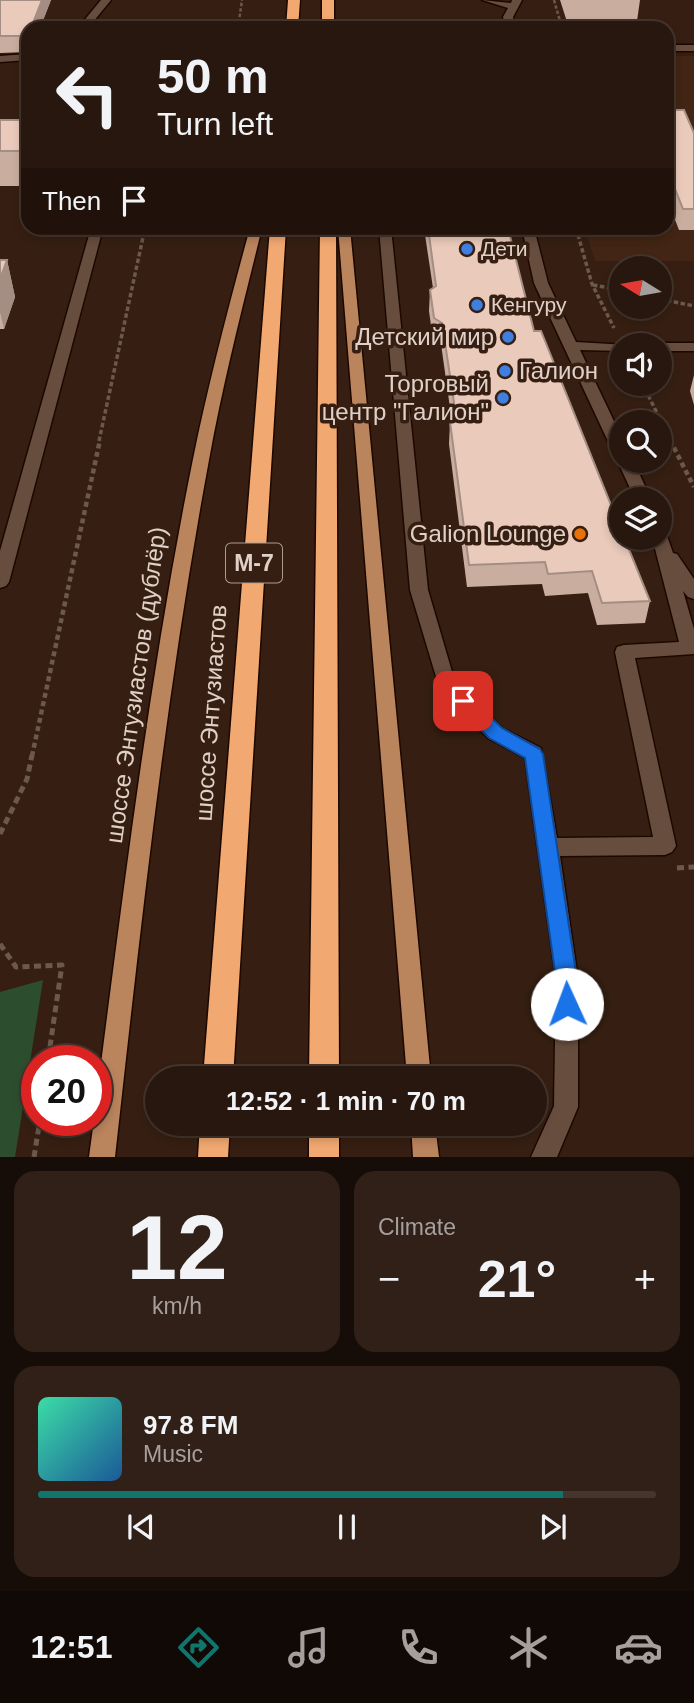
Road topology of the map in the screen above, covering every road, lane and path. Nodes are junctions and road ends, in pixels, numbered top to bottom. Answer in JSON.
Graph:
{"nodes":[{"id":1,"x":106,"y":0,"type":"edge"},
{"id":2,"x":242,"y":0,"type":"edge"},
{"id":3,"x":294,"y":0,"type":"edge"},
{"id":4,"x":328,"y":0,"type":"edge"},
{"id":5,"x":487,"y":0,"type":"edge"},
{"id":6,"x":554,"y":0,"type":"edge"},
{"id":7,"x":514,"y":3,"type":"edge"},
{"id":8,"x":89,"y":21,"type":"edge"},
{"id":9,"x":239,"y":21,"type":"edge"},
{"id":10,"x":292,"y":21,"type":"edge"},
{"id":11,"x":330,"y":21,"type":"edge"},
{"id":12,"x":509,"y":21,"type":"edge"},
{"id":13,"x":560,"y":21,"type":"edge"},
{"id":14,"x":674,"y":48,"type":"edge"},
{"id":15,"x":694,"y":48,"type":"edge"},
{"id":16,"x":21,"y":58,"type":"edge"},
{"id":17,"x":0,"y":59,"type":"edge"},
{"id":18,"x":95,"y":235,"type":"edge"},
{"id":19,"x":144,"y":235,"type":"edge"},
{"id":20,"x":254,"y":235,"type":"edge"},
{"id":21,"x":278,"y":235,"type":"edge"},
{"id":22,"x":328,"y":235,"type":"edge"},
{"id":23,"x":345,"y":235,"type":"edge"},
{"id":24,"x":386,"y":235,"type":"edge"},
{"id":25,"x":530,"y":235,"type":"edge"},
{"id":26,"x":578,"y":235,"type":"edge"},
{"id":27,"x":592,"y":284,"type":"junction"},
{"id":28,"x":609,"y":288,"type":"edge"},
{"id":29,"x":672,"y":301,"type":"edge"},
{"id":30,"x":694,"y":306,"type":"edge"},
{"id":31,"x":616,"y":333,"type":"edge"},
{"id":32,"x":609,"y":341,"type":"edge"},
{"id":33,"x":571,"y":346,"type":"junction"},
{"id":34,"x":672,"y":347,"type":"edge"},
{"id":35,"x":694,"y":347,"type":"edge"},
{"id":36,"x":648,"y":396,"type":"edge"},
{"id":37,"x":609,"y":427,"type":"edge"},
{"id":38,"x":694,"y":487,"type":"edge"},
{"id":39,"x":664,"y":550,"type":"edge"},
{"id":40,"x":667,"y":550,"type":"edge"},
{"id":41,"x":0,"y":582,"type":"edge"},
{"id":42,"x":694,"y":593,"type":"edge"},
{"id":43,"x":0,"y":834,"type":"edge"},
{"id":44,"x":547,"y":848,"type":"junction"},
{"id":45,"x":0,"y":944,"type":"edge"},
{"id":46,"x":50,"y":1045,"type":"edge"},
{"id":47,"x":219,"y":1066,"type":"edge"},
{"id":48,"x":324,"y":1066,"type":"edge"},
{"id":49,"x":418,"y":1066,"type":"edge"},
{"id":50,"x":37,"y":1136,"type":"edge"},
{"id":51,"x":214,"y":1136,"type":"edge"},
{"id":52,"x":324,"y":1136,"type":"edge"},
{"id":53,"x":424,"y":1136,"type":"edge"},
{"id":54,"x":34,"y":1157,"type":"edge"},
{"id":55,"x":102,"y":1157,"type":"edge"},
{"id":56,"x":213,"y":1157,"type":"edge"},
{"id":57,"x":324,"y":1157,"type":"edge"},
{"id":58,"x":426,"y":1157,"type":"edge"},
{"id":59,"x":544,"y":1157,"type":"edge"}],
"edges":[{"from":1,"to":8,"type":"street"},
{"from":2,"to":9,"type":"path"},
{"from":3,"to":10,"type":"highway"},
{"from":4,"to":11,"type":"highway"},
{"from":5,"to":7,"type":"street"},
{"from":6,"to":13,"type":"path"},
{"from":7,"to":12,"type":"street"},
{"from":14,"to":15,"type":"street"},
{"from":16,"to":17,"type":"street"},
{"from":18,"to":41,"type":"street"},
{"from":19,"to":43,"type":"path"},
{"from":20,"to":55,"type":"main road","name":"шоссе Энтузиастов (дублёр)"},
{"from":21,"to":47,"type":"highway","name":"шоссе Энтузиастов","number":"М-7"},
{"from":22,"to":48,"type":"highway"},
{"from":23,"to":49,"type":"main road"},
{"from":24,"to":44,"type":"street"},
{"from":25,"to":33,"type":"street"},
{"from":26,"to":27,"type":"path"},
{"from":27,"to":28,"type":"path"},
{"from":27,"to":31,"type":"path"},
{"from":29,"to":30,"type":"path"},
{"from":32,"to":33,"type":"street"},
{"from":33,"to":37,"type":"street"},
{"from":34,"to":35,"type":"street"},
{"from":36,"to":38,"type":"path"},
{"from":39,"to":44,"type":"street"},
{"from":40,"to":42,"type":"street"},
{"from":44,"to":59,"type":"street"},
{"from":45,"to":46,"type":"path"},
{"from":50,"to":54,"type":"path"},
{"from":51,"to":56,"type":"highway"},
{"from":52,"to":57,"type":"highway"},
{"from":53,"to":58,"type":"main road"}]}
